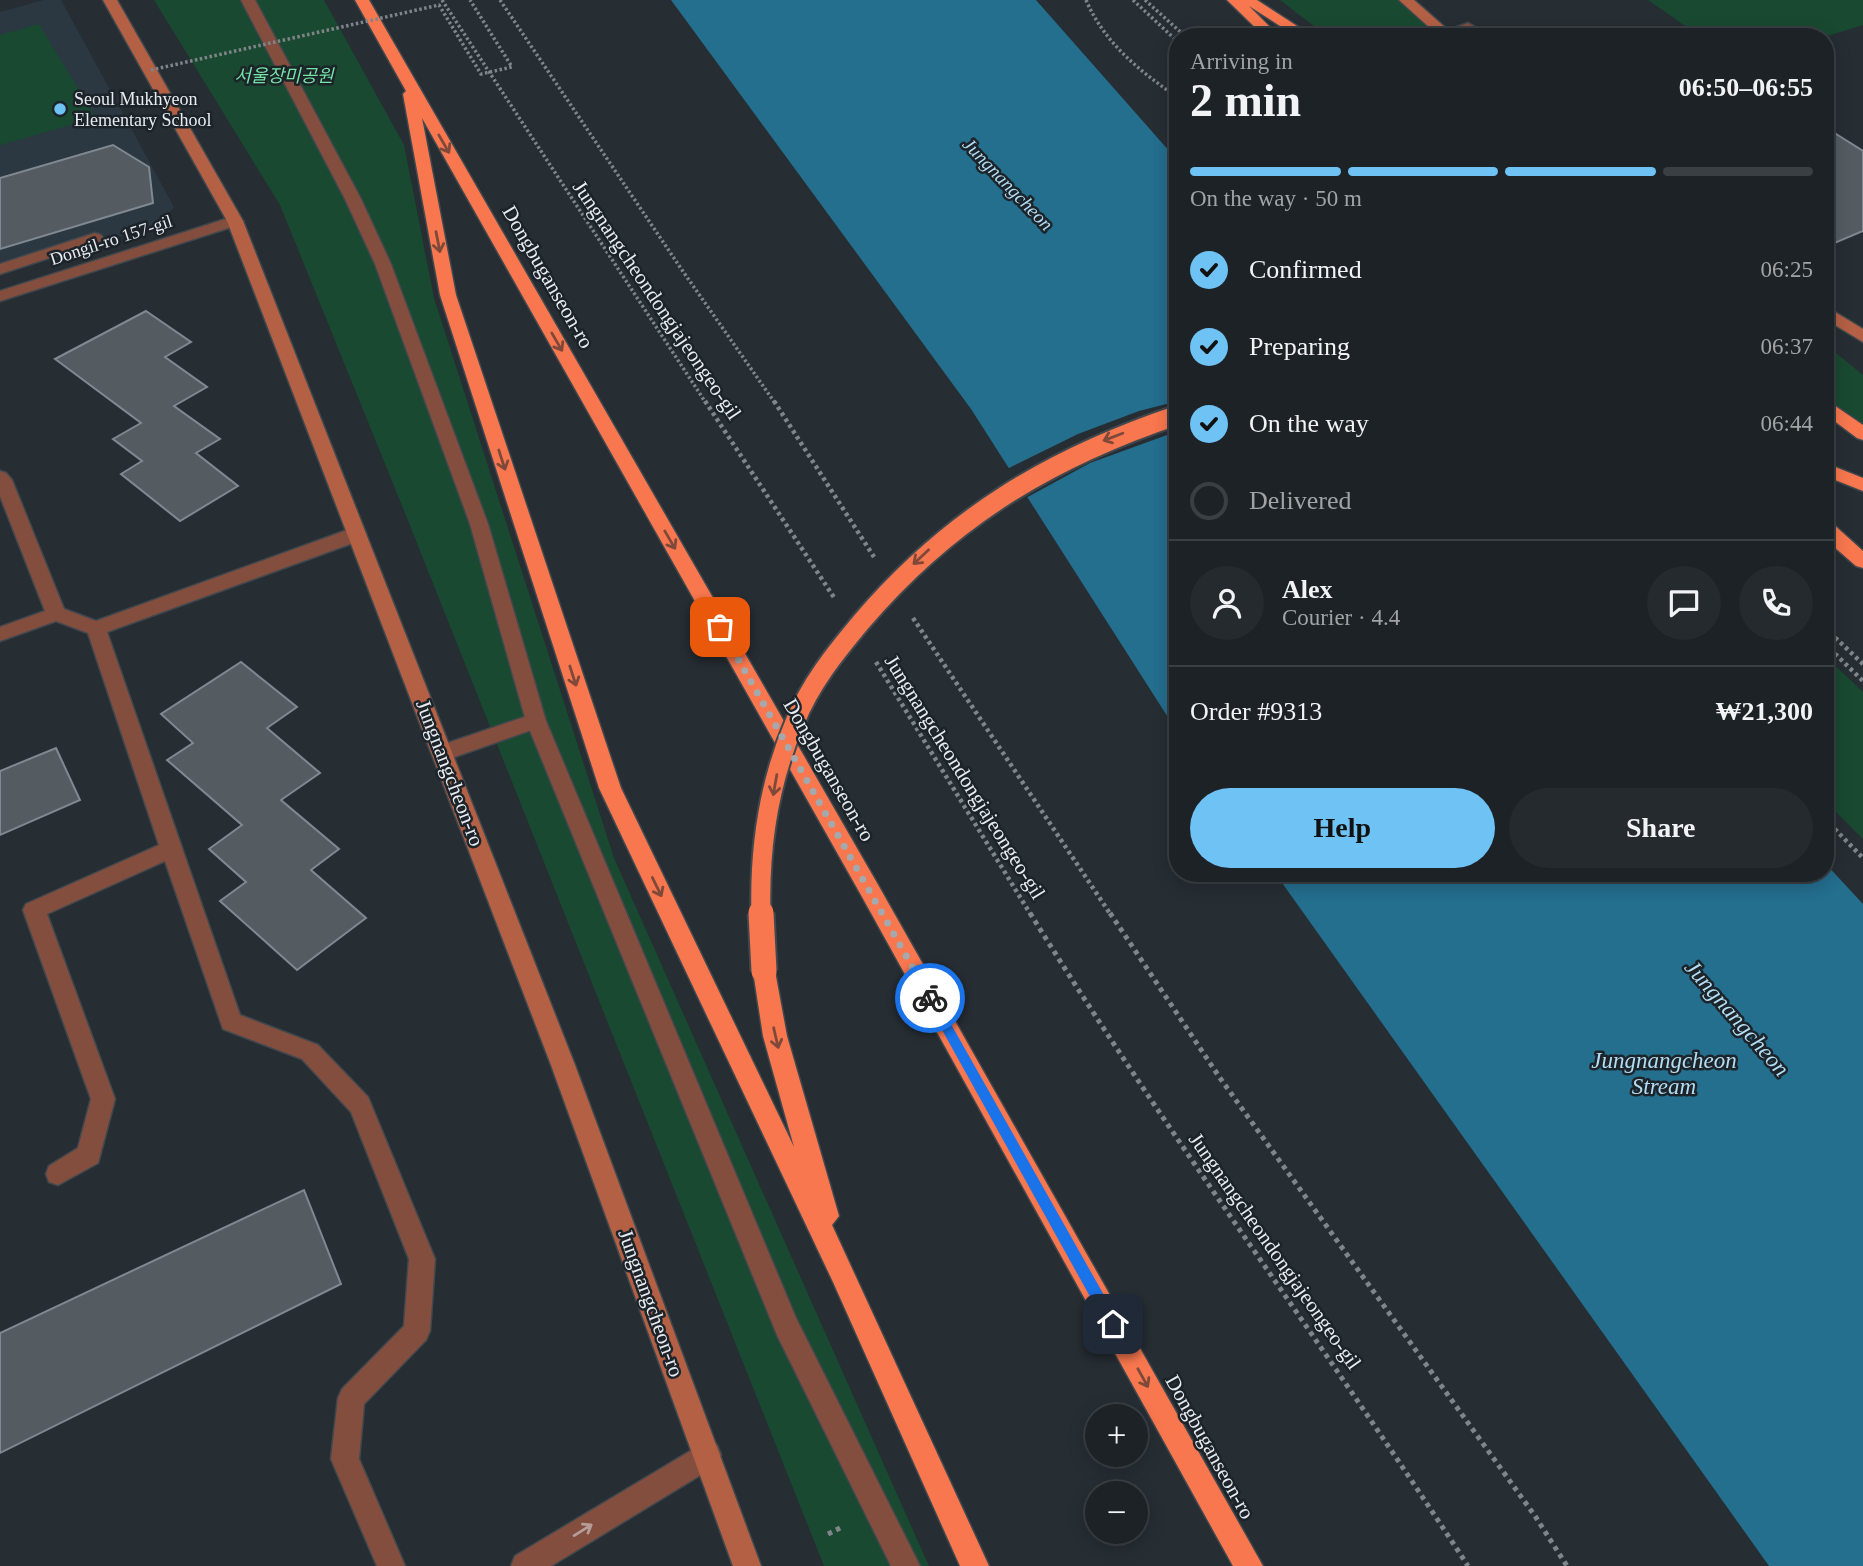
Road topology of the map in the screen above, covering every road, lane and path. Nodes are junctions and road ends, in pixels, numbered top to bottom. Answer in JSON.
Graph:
{"nodes":[{"id":1,"x":110,"y":0,"type":"edge"},
{"id":2,"x":248,"y":0,"type":"edge"},
{"id":3,"x":362,"y":0,"type":"edge"},
{"id":4,"x":442,"y":0,"type":"edge"},
{"id":5,"x":470,"y":0,"type":"edge"},
{"id":6,"x":500,"y":0,"type":"edge"},
{"id":7,"x":1086,"y":0,"type":"edge"},
{"id":8,"x":1133,"y":0,"type":"edge"},
{"id":9,"x":1145,"y":0,"type":"edge"},
{"id":10,"x":1234,"y":0,"type":"edge"},
{"id":11,"x":1248,"y":0,"type":"edge"},
{"id":12,"x":1406,"y":0,"type":"edge"},
{"id":13,"x":1176,"y":28,"type":"edge"},
{"id":14,"x":1264,"y":28,"type":"edge"},
{"id":15,"x":1293,"y":28,"type":"edge"},
{"id":16,"x":1439,"y":28,"type":"edge"},
{"id":17,"x":1169,"y":34,"type":"edge"},
{"id":18,"x":270,"y":43,"type":"junction"},
{"id":19,"x":152,"y":70,"type":"junction"},
{"id":20,"x":407,"y":78,"type":"junction"},
{"id":21,"x":1169,"y":91,"type":"edge"},
{"id":22,"x":234,"y":221,"type":"junction"},
{"id":23,"x":95,"y":239,"type":"dead end"},
{"id":24,"x":0,"y":269,"type":"edge"},
{"id":25,"x":0,"y":296,"type":"edge"},
{"id":26,"x":1834,"y":318,"type":"edge"},
{"id":27,"x":1863,"y":337,"type":"edge"},
{"id":28,"x":1834,"y":412,"type":"edge"},
{"id":29,"x":1169,"y":418,"type":"edge"},
{"id":30,"x":1863,"y":434,"type":"edge"},
{"id":31,"x":1834,"y":473,"type":"edge"},
{"id":32,"x":0,"y":477,"type":"edge"},
{"id":33,"x":1863,"y":485,"type":"edge"},
{"id":34,"x":357,"y":534,"type":"junction"},
{"id":35,"x":1834,"y":536,"type":"edge"},
{"id":36,"x":1863,"y":562,"type":"edge"},
{"id":37,"x":880,"y":565,"type":"dead end"},
{"id":38,"x":837,"y":603,"type":"dead end"},
{"id":39,"x":908,"y":611,"type":"dead end"},
{"id":40,"x":56,"y":614,"type":"junction"},
{"id":41,"x":96,"y":628,"type":"junction"},
{"id":42,"x":0,"y":634,"type":"edge"},
{"id":43,"x":1834,"y":637,"type":"edge"},
{"id":44,"x":1834,"y":653,"type":"edge"},
{"id":45,"x":873,"y":658,"type":"dead end"},
{"id":46,"x":1863,"y":664,"type":"edge"},
{"id":47,"x":1863,"y":681,"type":"edge"},
{"id":48,"x":536,"y":721,"type":"junction"},
{"id":49,"x":443,"y":753,"type":"junction"},
{"id":50,"x":1834,"y":828,"type":"edge"},
{"id":51,"x":171,"y":849,"type":"junction"},
{"id":52,"x":1863,"y":858,"type":"edge"},
{"id":53,"x":58,"y":1174,"type":"dead end"},
{"id":54,"x":842,"y":1273,"type":"junction"},
{"id":55,"x":707,"y":1455,"type":"junction"},
{"id":56,"x":391,"y":1566,"type":"edge"},
{"id":57,"x":525,"y":1566,"type":"edge"},
{"id":58,"x":747,"y":1566,"type":"edge"},
{"id":59,"x":906,"y":1566,"type":"edge"},
{"id":60,"x":975,"y":1566,"type":"edge"},
{"id":61,"x":1249,"y":1566,"type":"edge"},
{"id":62,"x":1468,"y":1566,"type":"edge"},
{"id":63,"x":1567,"y":1566,"type":"edge"}],
"edges":[{"from":1,"to":19,"type":"main road","name":"Jungnangcheon-ro"},
{"from":2,"to":18,"type":"street"},
{"from":3,"to":20,"type":"highway","name":"Dongbuganseon-ro"},
{"from":4,"to":38,"type":"path","name":"Jungnangcheondongjajeongeo-gil"},
{"from":5,"to":18,"type":"path","bridge":true},
{"from":6,"to":37,"type":"path"},
{"from":7,"to":21,"type":"path"},
{"from":8,"to":17,"type":"path"},
{"from":9,"to":13,"type":"path"},
{"from":10,"to":14,"type":"highway"},
{"from":11,"to":15,"type":"highway"},
{"from":12,"to":16,"type":"main road"},
{"from":18,"to":19,"type":"path","bridge":true},
{"from":18,"to":48,"type":"street"},
{"from":19,"to":22,"type":"main road","name":"Jungnangcheon-ro"},
{"from":20,"to":54,"type":"highway","one_way":true},
{"from":20,"to":61,"type":"highway","name":"Dongbuganseon-ro","one_way":true},
{"from":22,"to":25,"type":"street","name":"Dongil-ro 157-gil"},
{"from":22,"to":34,"type":"main road","name":"Jungnangcheon-ro"},
{"from":23,"to":24,"type":"street"},
{"from":26,"to":27,"type":"main road"},
{"from":28,"to":30,"type":"highway"},
{"from":29,"to":54,"type":"highway","one_way":true,"bridge":true},
{"from":31,"to":33,"type":"highway"},
{"from":32,"to":40,"type":"street"},
{"from":34,"to":41,"type":"street"},
{"from":34,"to":49,"type":"main road","name":"Jungnangcheon-ro"},
{"from":35,"to":36,"type":"highway"},
{"from":39,"to":63,"type":"path"},
{"from":40,"to":41,"type":"street"},
{"from":40,"to":42,"type":"street"},
{"from":41,"to":51,"type":"street"},
{"from":43,"to":46,"type":"path"},
{"from":44,"to":47,"type":"path"},
{"from":45,"to":62,"type":"path","name":"Jungnangcheondongjajeongeo-gil"},
{"from":48,"to":49,"type":"street"},
{"from":48,"to":59,"type":"street"},
{"from":49,"to":55,"type":"main road","name":"Jungnangcheon-ro"},
{"from":50,"to":52,"type":"path"},
{"from":51,"to":53,"type":"street"},
{"from":51,"to":56,"type":"street"},
{"from":54,"to":60,"type":"highway"},
{"from":57,"to":55,"type":"street","one_way":true},
{"from":55,"to":58,"type":"main road","name":"Jungnangcheon-ro"}]}
